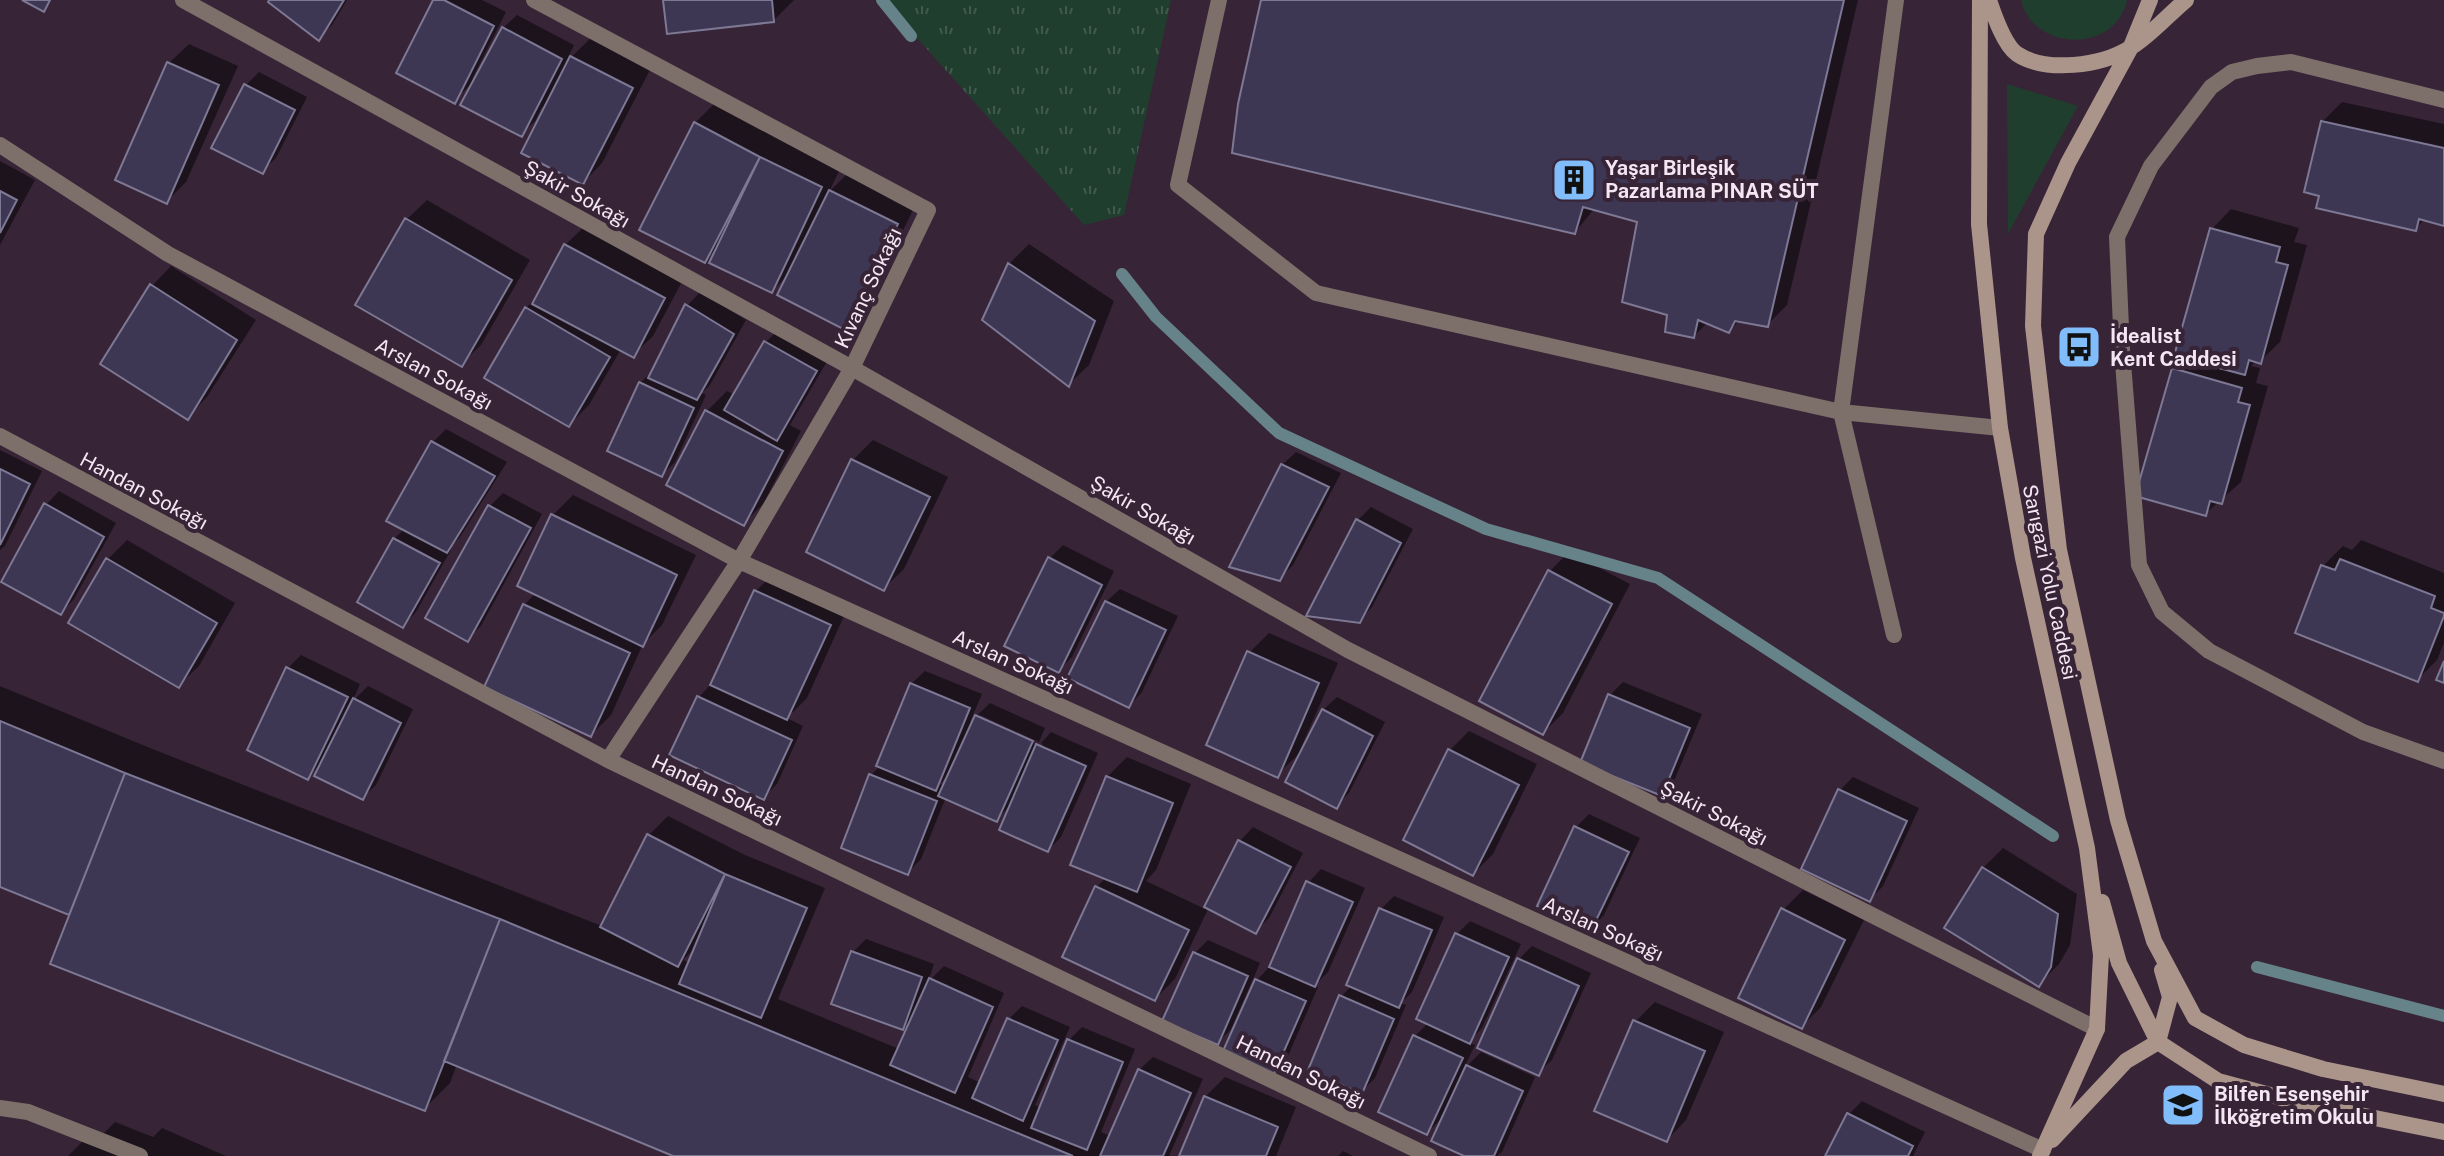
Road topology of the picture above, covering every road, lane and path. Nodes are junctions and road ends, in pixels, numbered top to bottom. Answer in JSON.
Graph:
{"nodes":[{"id":1,"x":183,"y":0,"type":"edge"},
{"id":2,"x":534,"y":0,"type":"edge"},
{"id":3,"x":1219,"y":0,"type":"edge"},
{"id":4,"x":1896,"y":0,"type":"edge"},
{"id":5,"x":1980,"y":0,"type":"edge"},
{"id":6,"x":1989,"y":0,"type":"edge"},
{"id":7,"x":2150,"y":0,"type":"edge"},
{"id":8,"x":2186,"y":0,"type":"edge"},
{"id":9,"x":2130,"y":49,"type":"junction"},
{"id":10,"x":2444,"y":100,"type":"edge"},
{"id":11,"x":0,"y":145,"type":"edge"},
{"id":12,"x":852,"y":368,"type":"junction"},
{"id":13,"x":1841,"y":412,"type":"junction"},
{"id":14,"x":2000,"y":428,"type":"junction"},
{"id":15,"x":0,"y":436,"type":"edge"},
{"id":16,"x":739,"y":561,"type":"junction"},
{"id":17,"x":1894,"y":635,"type":"dead end"},
{"id":18,"x":608,"y":760,"type":"junction"},
{"id":19,"x":2444,"y":761,"type":"edge"},
{"id":20,"x":2087,"y":848,"type":"junction"},
{"id":21,"x":2154,"y":941,"type":"junction"},
{"id":22,"x":2097,"y":1029,"type":"junction"},
{"id":23,"x":2158,"y":1042,"type":"junction"},
{"id":24,"x":2444,"y":1094,"type":"edge"},
{"id":25,"x":0,"y":1108,"type":"edge"},
{"id":26,"x":2444,"y":1132,"type":"edge"},
{"id":27,"x":2042,"y":1153,"type":"edge"},
{"id":28,"x":140,"y":1156,"type":"edge"},
{"id":29,"x":1429,"y":1156,"type":"edge"}],
"edges":[{"from":1,"to":12,"type":"street","name":"Şakir Sokağı"},
{"from":2,"to":12,"type":"street","name":"Kıvanç Sokağı"},
{"from":3,"to":13,"type":"street"},
{"from":4,"to":13,"type":"street"},
{"from":5,"to":14,"type":"street","name":"Sarıgazi Yolu Caddesi"},
{"from":6,"to":9,"type":"street"},
{"from":7,"to":9,"type":"street"},
{"from":8,"to":9,"type":"street"},
{"from":9,"to":21,"type":"street"},
{"from":10,"to":19,"type":"street"},
{"from":11,"to":16,"type":"street","name":"Arslan Sokağı"},
{"from":12,"to":16,"type":"street","name":"Kıvanç Sokağı"},
{"from":12,"to":22,"type":"street","name":"Şakir Sokağı"},
{"from":13,"to":14,"type":"street"},
{"from":13,"to":17,"type":"street"},
{"from":14,"to":20,"type":"street","name":"Sarıgazi Yolu Caddesi"},
{"from":15,"to":18,"type":"street","name":"Handan Sokağı"},
{"from":16,"to":18,"type":"street","name":"Kıvanç Sokağı"},
{"from":16,"to":27,"type":"street","name":"Arslan Sokağı"},
{"from":18,"to":29,"type":"street","name":"Handan Sokağı"},
{"from":20,"to":22,"type":"street","name":"Sarıgazi Yolu Caddesi"},
{"from":20,"to":23,"type":"street"},
{"from":21,"to":23,"type":"street"},
{"from":21,"to":24,"type":"street"},
{"from":22,"to":27,"type":"street","name":"Sarıgazi Yolu Caddesi"},
{"from":23,"to":26,"type":"street"},
{"from":23,"to":27,"type":"street"},
{"from":25,"to":28,"type":"street"}]}
